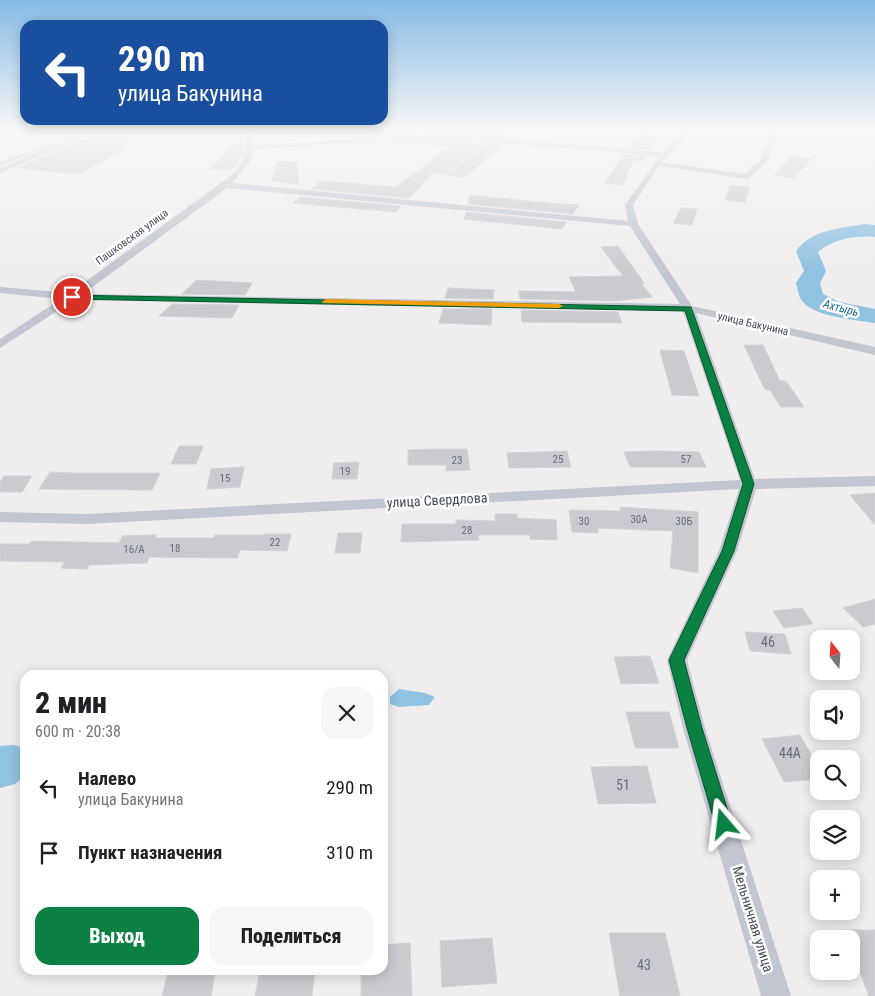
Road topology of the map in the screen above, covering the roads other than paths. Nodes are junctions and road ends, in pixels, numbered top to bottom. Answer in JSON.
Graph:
{"nodes":[{"id":1,"x":233,"y":177,"type":"edge"},
{"id":2,"x":648,"y":177,"type":"edge"},
{"id":3,"x":225,"y":185,"type":"junction"},
{"id":4,"x":633,"y":224,"type":"junction"},
{"id":5,"x":0,"y":290,"type":"edge"},
{"id":6,"x":72,"y":297,"type":"junction"},
{"id":7,"x":688,"y":308,"type":"junction"},
{"id":8,"x":0,"y":344,"type":"edge"},
{"id":9,"x":875,"y":351,"type":"edge"},
{"id":10,"x":875,"y":481,"type":"edge"},
{"id":11,"x":749,"y":484,"type":"junction"},
{"id":12,"x":0,"y":517,"type":"edge"},
{"id":13,"x":776,"y":996,"type":"edge"}],
"edges":[{"from":1,"to":3,"type":"street","name":"Пашковская улица"},
{"from":2,"to":4,"type":"street"},
{"from":3,"to":4,"type":"street"},
{"from":3,"to":6,"type":"street","name":"Пашковская улица"},
{"from":4,"to":7,"type":"street"},
{"from":5,"to":6,"type":"street","name":"улица Бакунина"},
{"from":6,"to":7,"type":"street","name":"улица Бакунина"},
{"from":6,"to":8,"type":"street","name":"Пашковская улица"},
{"from":7,"to":9,"type":"street","name":"улица Бакунина"},
{"from":7,"to":11,"type":"street"},
{"from":10,"to":11,"type":"street","name":"улица Свердлова"},
{"from":11,"to":12,"type":"street","name":"улица Свердлова"},
{"from":11,"to":13,"type":"street","name":"Мельничная улица"}]}
